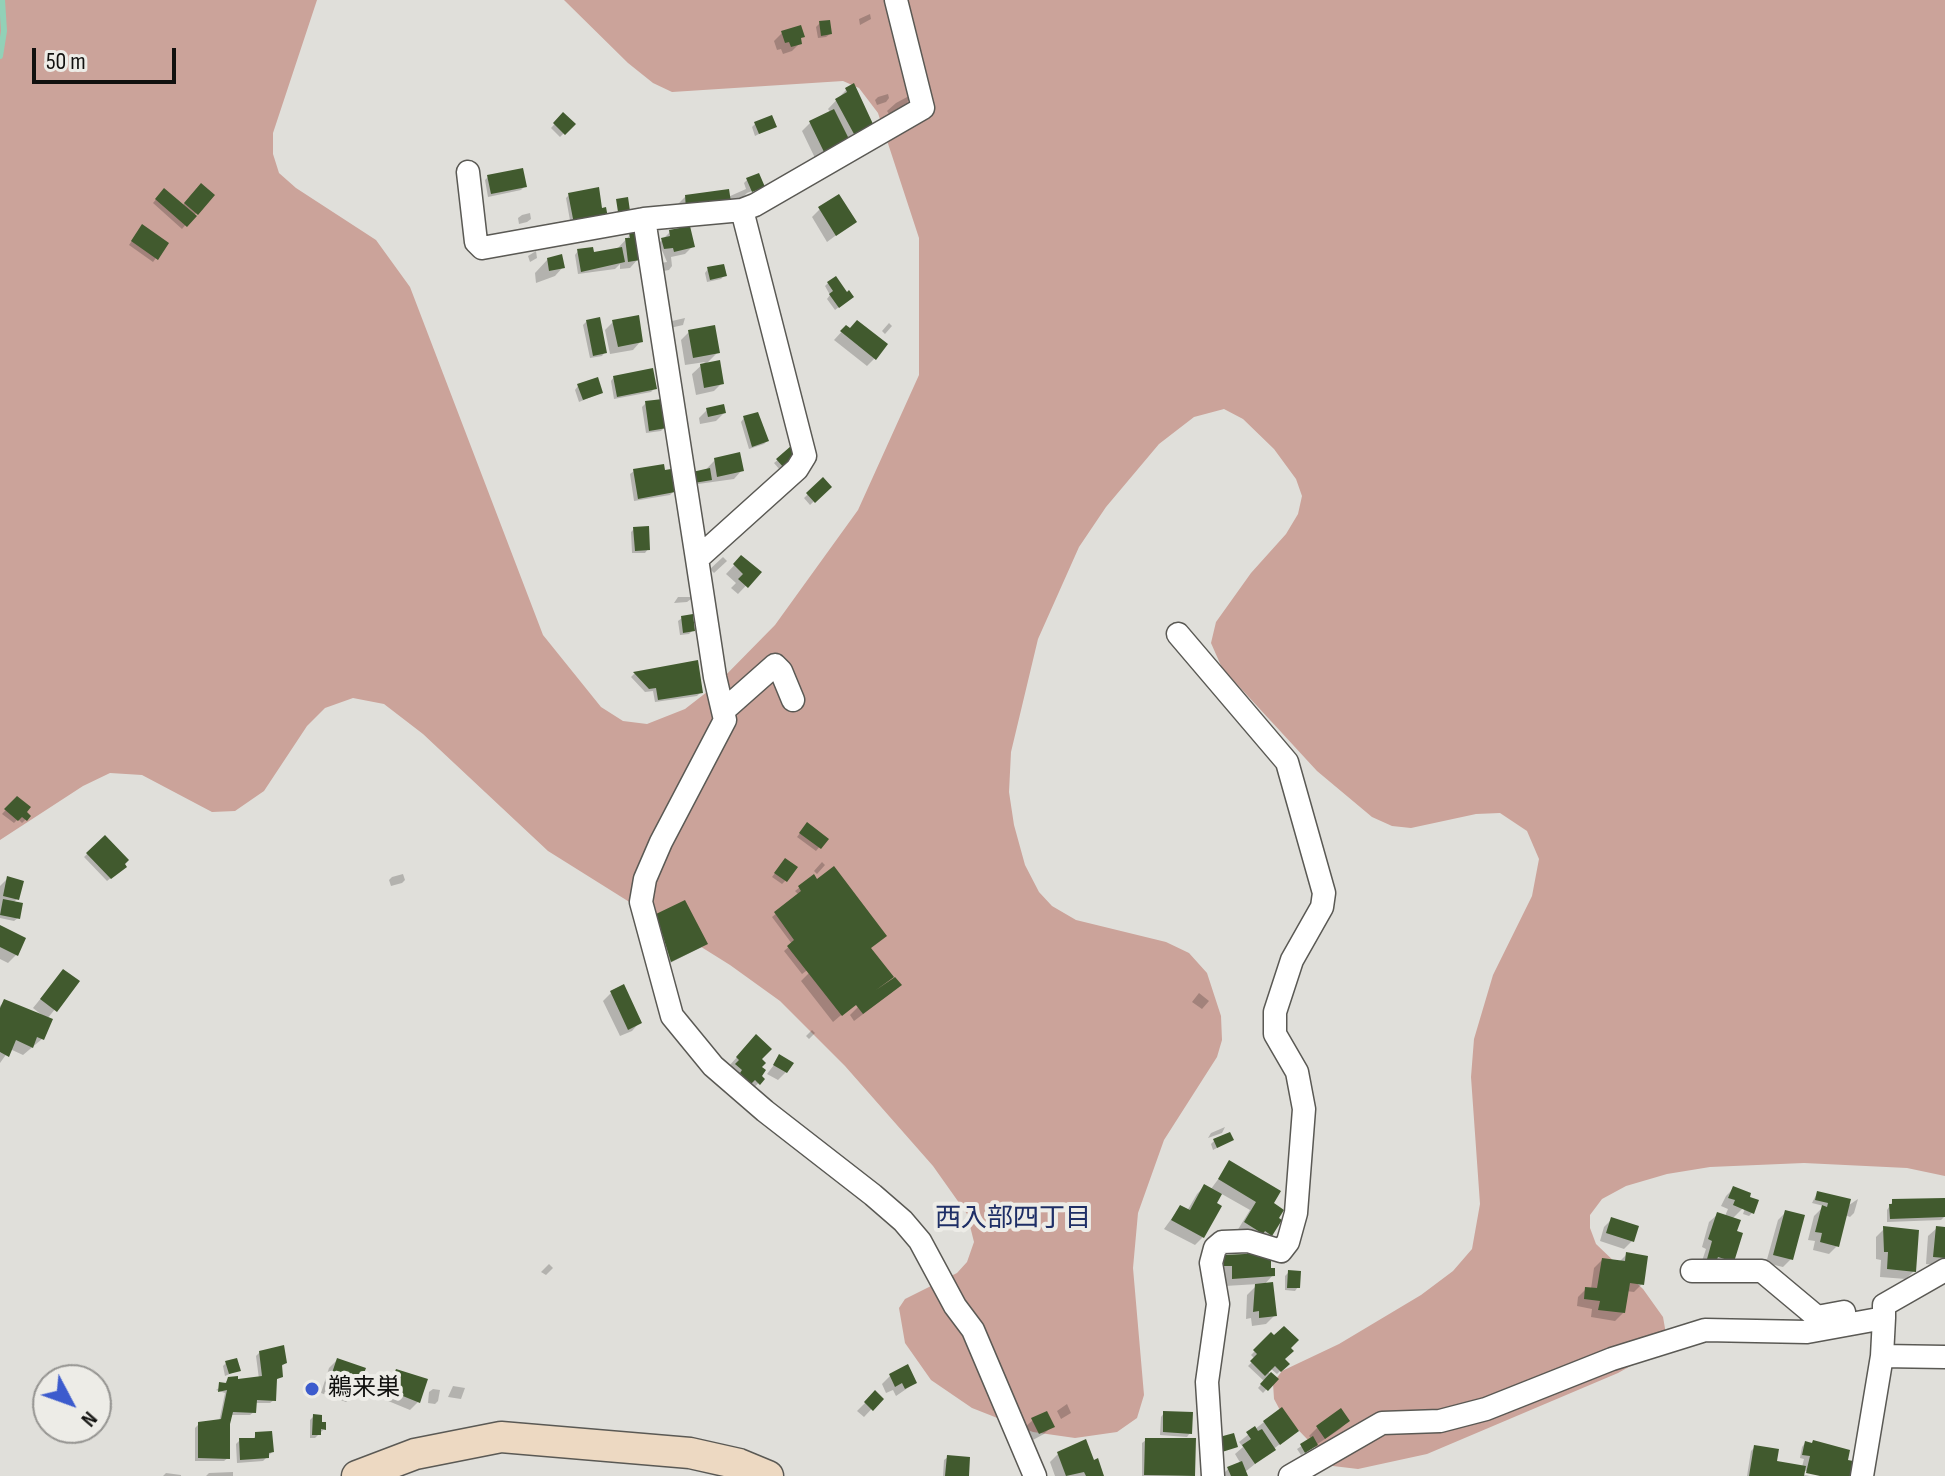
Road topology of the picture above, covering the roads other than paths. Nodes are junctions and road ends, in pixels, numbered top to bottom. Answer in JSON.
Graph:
{"nodes":[{"id":1,"x":896,"y":0,"type":"edge"},
{"id":2,"x":468,"y":172,"type":"dead end"},
{"id":3,"x":742,"y":210,"type":"junction"},
{"id":4,"x":644,"y":219,"type":"junction"},
{"id":5,"x":697,"y":559,"type":"junction"},
{"id":6,"x":1178,"y":634,"type":"dead end"},
{"id":7,"x":793,"y":700,"type":"dead end"},
{"id":8,"x":723,"y":711,"type":"junction"},
{"id":9,"x":1945,"y":1270,"type":"edge"},
{"id":10,"x":1692,"y":1271,"type":"dead end"},
{"id":11,"x":1884,"y":1312,"type":"junction"},
{"id":12,"x":1882,"y":1356,"type":"junction"},
{"id":13,"x":1945,"y":1357,"type":"edge"},
{"id":14,"x":357,"y":1476,"type":"edge"},
{"id":15,"x":768,"y":1476,"type":"edge"},
{"id":16,"x":1035,"y":1476,"type":"edge"},
{"id":17,"x":1213,"y":1476,"type":"edge"},
{"id":18,"x":1290,"y":1476,"type":"edge"},
{"id":19,"x":1862,"y":1476,"type":"edge"}],
"edges":[{"from":1,"to":3,"type":"street"},
{"from":2,"to":4,"type":"street"},
{"from":3,"to":4,"type":"street"},
{"from":3,"to":5,"type":"street"},
{"from":4,"to":5,"type":"street"},
{"from":5,"to":8,"type":"street"},
{"from":6,"to":17,"type":"street"},
{"from":7,"to":8,"type":"street"},
{"from":8,"to":16,"type":"street"},
{"from":9,"to":11,"type":"street"},
{"from":10,"to":11,"type":"street"},
{"from":11,"to":12,"type":"street"},
{"from":11,"to":18,"type":"street"},
{"from":12,"to":13,"type":"street"},
{"from":12,"to":19,"type":"street"},
{"from":14,"to":15,"type":"main road"}]}
